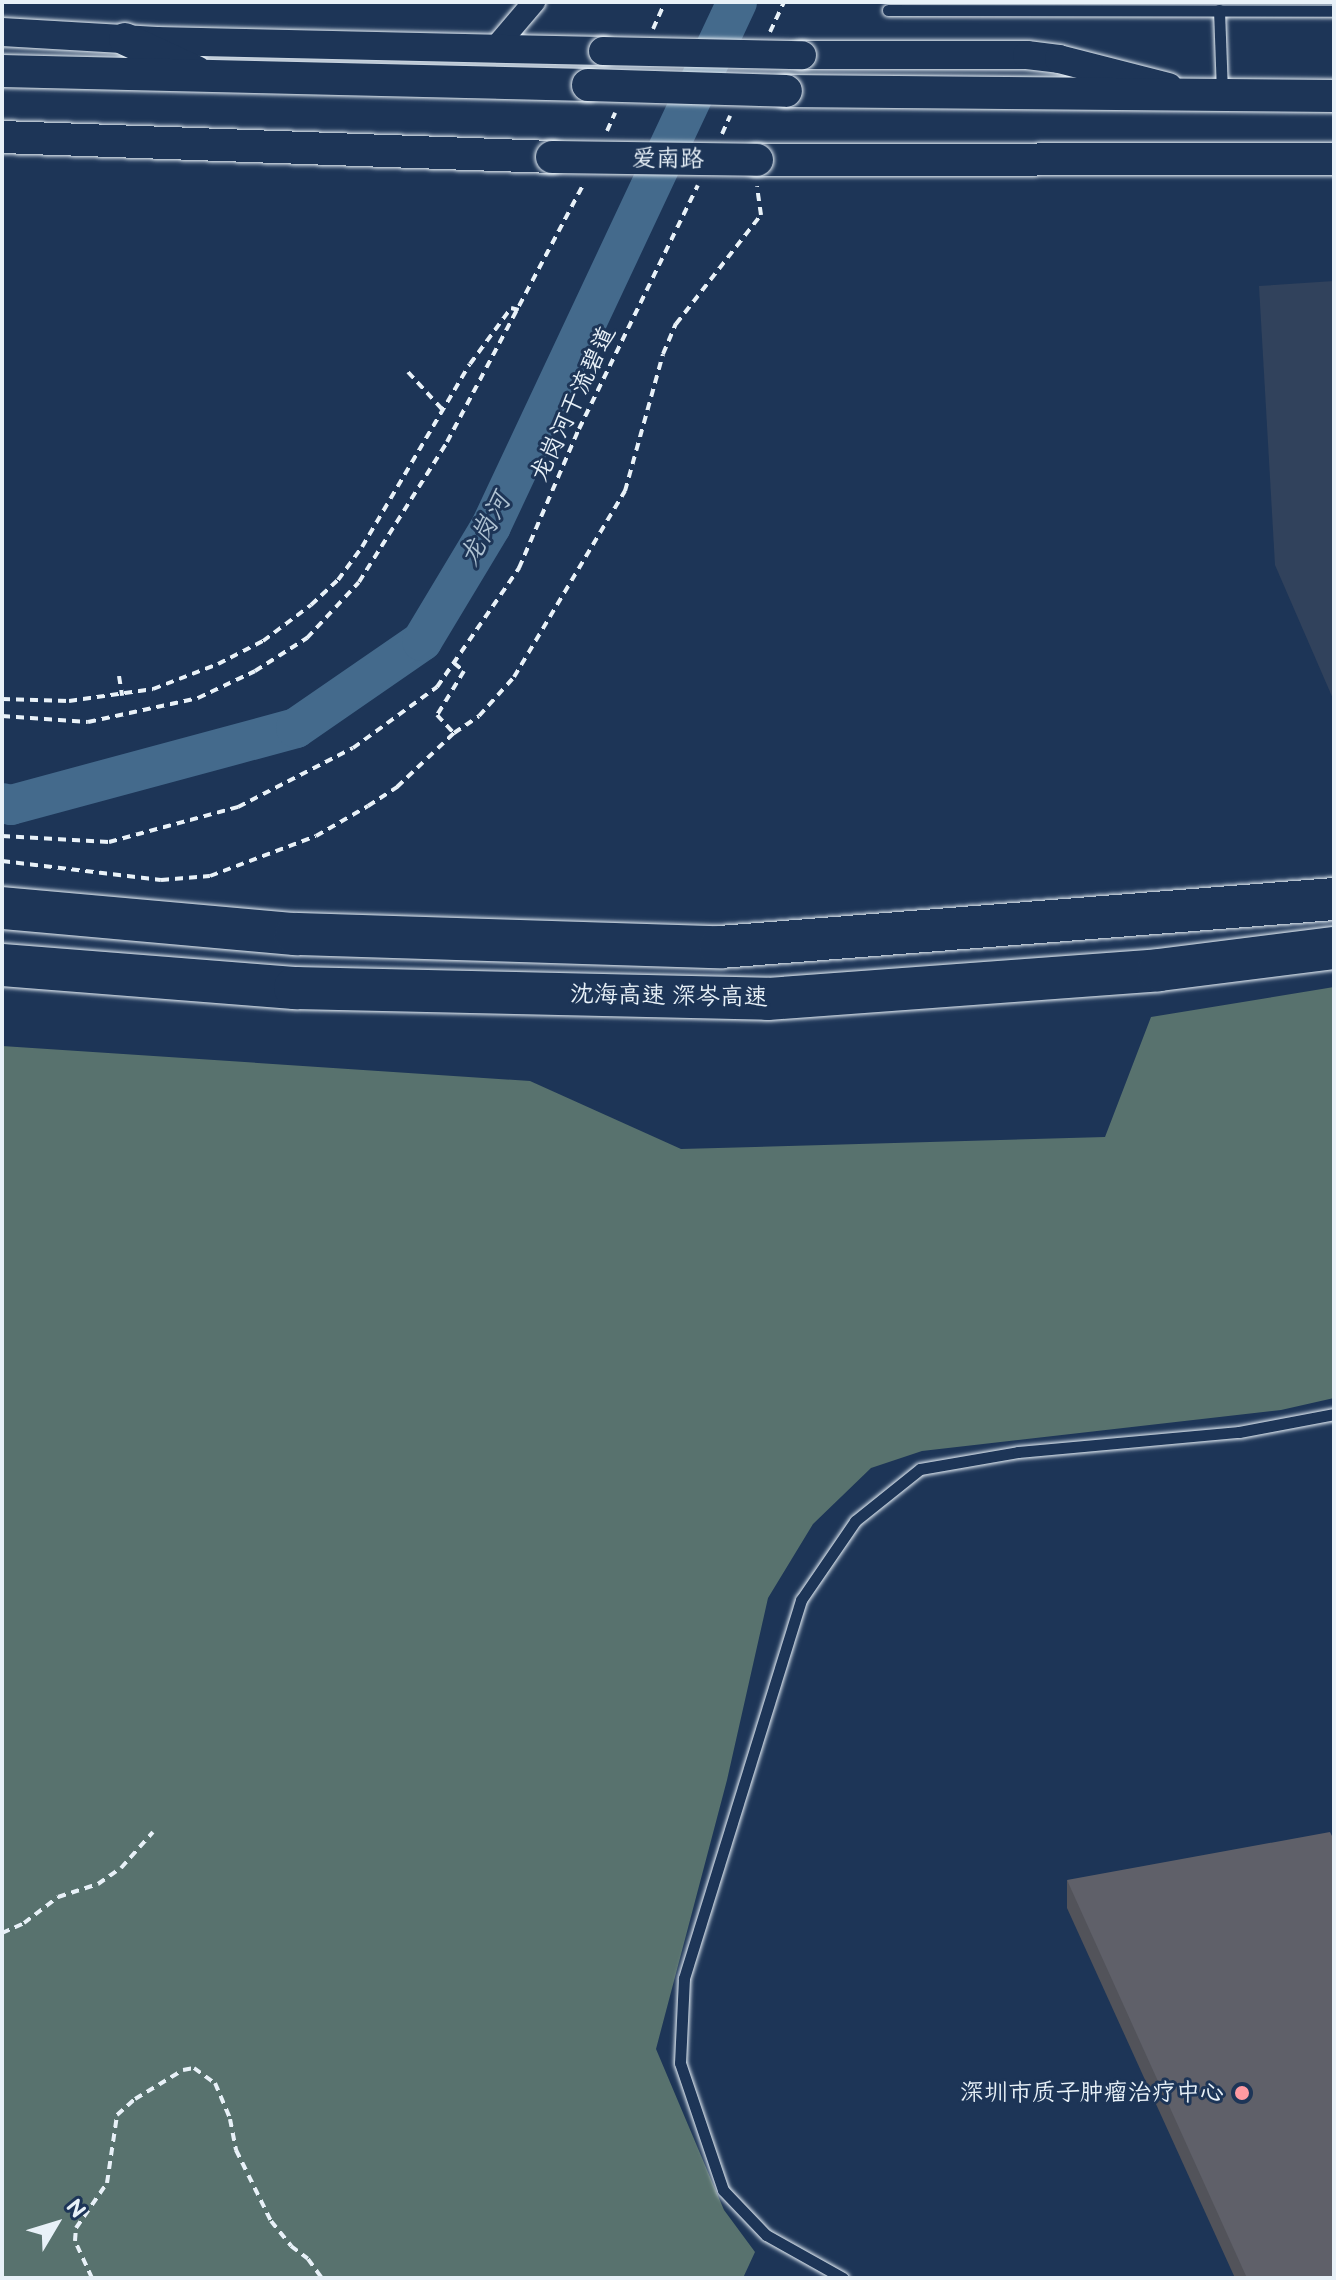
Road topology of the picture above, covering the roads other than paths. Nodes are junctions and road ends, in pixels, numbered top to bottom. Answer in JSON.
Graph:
{"nodes":[{"id":1,"x":534,"y":2,"type":"edge"},
{"id":2,"x":888,"y":10,"type":"dead end"},
{"id":3,"x":1219,"y":10,"type":"junction"},
{"id":4,"x":1334,"y":11,"type":"edge"},
{"id":5,"x":2,"y":32,"type":"edge"},
{"id":6,"x":125,"y":39,"type":"junction"},
{"id":7,"x":494,"y":49,"type":"junction"},
{"id":8,"x":2,"y":71,"type":"edge"},
{"id":9,"x":206,"y":77,"type":"junction"},
{"id":10,"x":1211,"y":96,"type":"junction"},
{"id":11,"x":1334,"y":96,"type":"edge"},
{"id":12,"x":2,"y":137,"type":"edge"},
{"id":13,"x":1334,"y":159,"type":"edge"},
{"id":14,"x":1334,"y":899,"type":"edge"},
{"id":15,"x":2,"y":908,"type":"edge"},
{"id":16,"x":1334,"y":948,"type":"edge"},
{"id":17,"x":2,"y":965,"type":"edge"},
{"id":18,"x":1334,"y":1414,"type":"edge"},
{"id":19,"x":843,"y":2278,"type":"edge"}],
"edges":[{"from":1,"to":7,"type":"street"},
{"from":2,"to":3,"type":"lane"},
{"from":3,"to":4,"type":"lane"},
{"from":3,"to":10,"type":"lane"},
{"from":5,"to":6,"type":"street"},
{"from":6,"to":7,"type":"street"},
{"from":6,"to":9,"type":"main road"},
{"from":7,"to":10,"type":"street","bridge":true},
{"from":8,"to":9,"type":"main road"},
{"from":9,"to":10,"type":"main road","bridge":true},
{"from":10,"to":11,"type":"main road"},
{"from":12,"to":13,"type":"main road","name":"爱南路","bridge":true},
{"from":14,"to":15,"type":"highway","name":"沈海高速 深岑高速"},
{"from":16,"to":17,"type":"highway","name":"沈海高速 深岑高速"},
{"from":18,"to":19,"type":"lane"}]}
